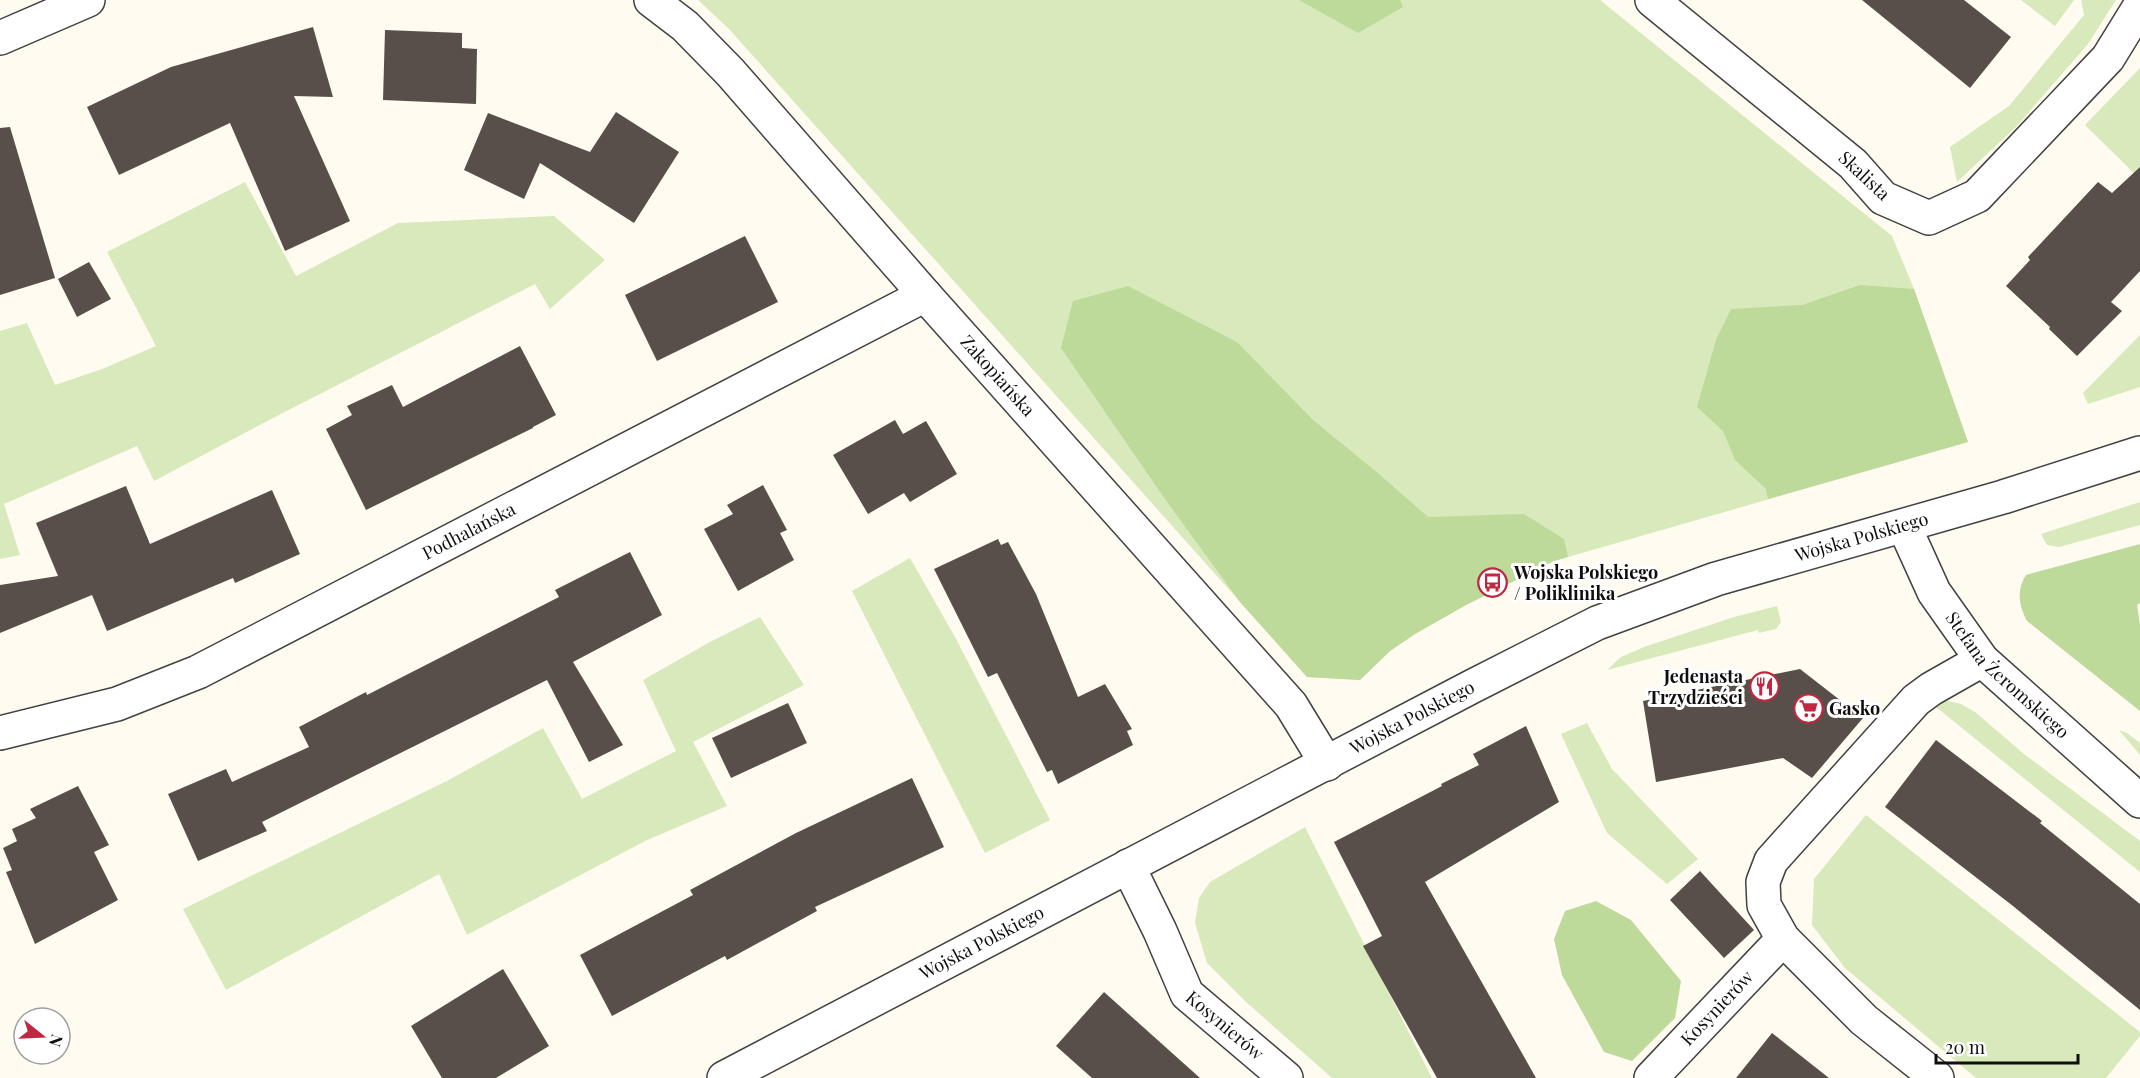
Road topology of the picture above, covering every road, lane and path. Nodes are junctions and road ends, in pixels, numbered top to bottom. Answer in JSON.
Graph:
{"nodes":[{"id":1,"x":88,"y":0,"type":"edge"},
{"id":2,"x":651,"y":0,"type":"edge"},
{"id":3,"x":1652,"y":0,"type":"edge"},
{"id":4,"x":2140,"y":6,"type":"edge"},
{"id":5,"x":0,"y":38,"type":"edge"},
{"id":6,"x":924,"y":295,"type":"junction"},
{"id":7,"x":2140,"y":453,"type":"edge"},
{"id":8,"x":1904,"y":526,"type":"junction"},
{"id":9,"x":1982,"y":660,"type":"junction"},
{"id":10,"x":0,"y":733,"type":"edge"},
{"id":11,"x":1327,"y":764,"type":"junction"},
{"id":12,"x":2140,"y":801,"type":"edge"},
{"id":13,"x":1128,"y":867,"type":"junction"},
{"id":14,"x":1783,"y":939,"type":"junction"},
{"id":15,"x":724,"y":1078,"type":"edge"},
{"id":16,"x":1286,"y":1078,"type":"edge"},
{"id":17,"x":1651,"y":1078,"type":"edge"},
{"id":18,"x":1937,"y":1078,"type":"edge"}],
"edges":[{"from":1,"to":5,"type":"street"},
{"from":2,"to":6,"type":"street","name":"Zakopiańska"},
{"from":3,"to":4,"type":"street","name":"Skalista"},
{"from":6,"to":10,"type":"street","name":"Podhalańska"},
{"from":6,"to":11,"type":"street","name":"Zakopiańska"},
{"from":7,"to":8,"type":"street","name":"Wojska Polskiego"},
{"from":8,"to":9,"type":"street","name":"Stefana Żeromskiego"},
{"from":8,"to":11,"type":"street","name":"Wojska Polskiego"},
{"from":9,"to":12,"type":"street","name":"Stefana Żeromskiego"},
{"from":9,"to":14,"type":"street"},
{"from":11,"to":13,"type":"street","name":"Wojska Polskiego"},
{"from":13,"to":15,"type":"street","name":"Wojska Polskiego"},
{"from":13,"to":16,"type":"street","name":"Kosynierów"},
{"from":14,"to":17,"type":"street","name":"Kosynierów"},
{"from":14,"to":18,"type":"street"}]}
